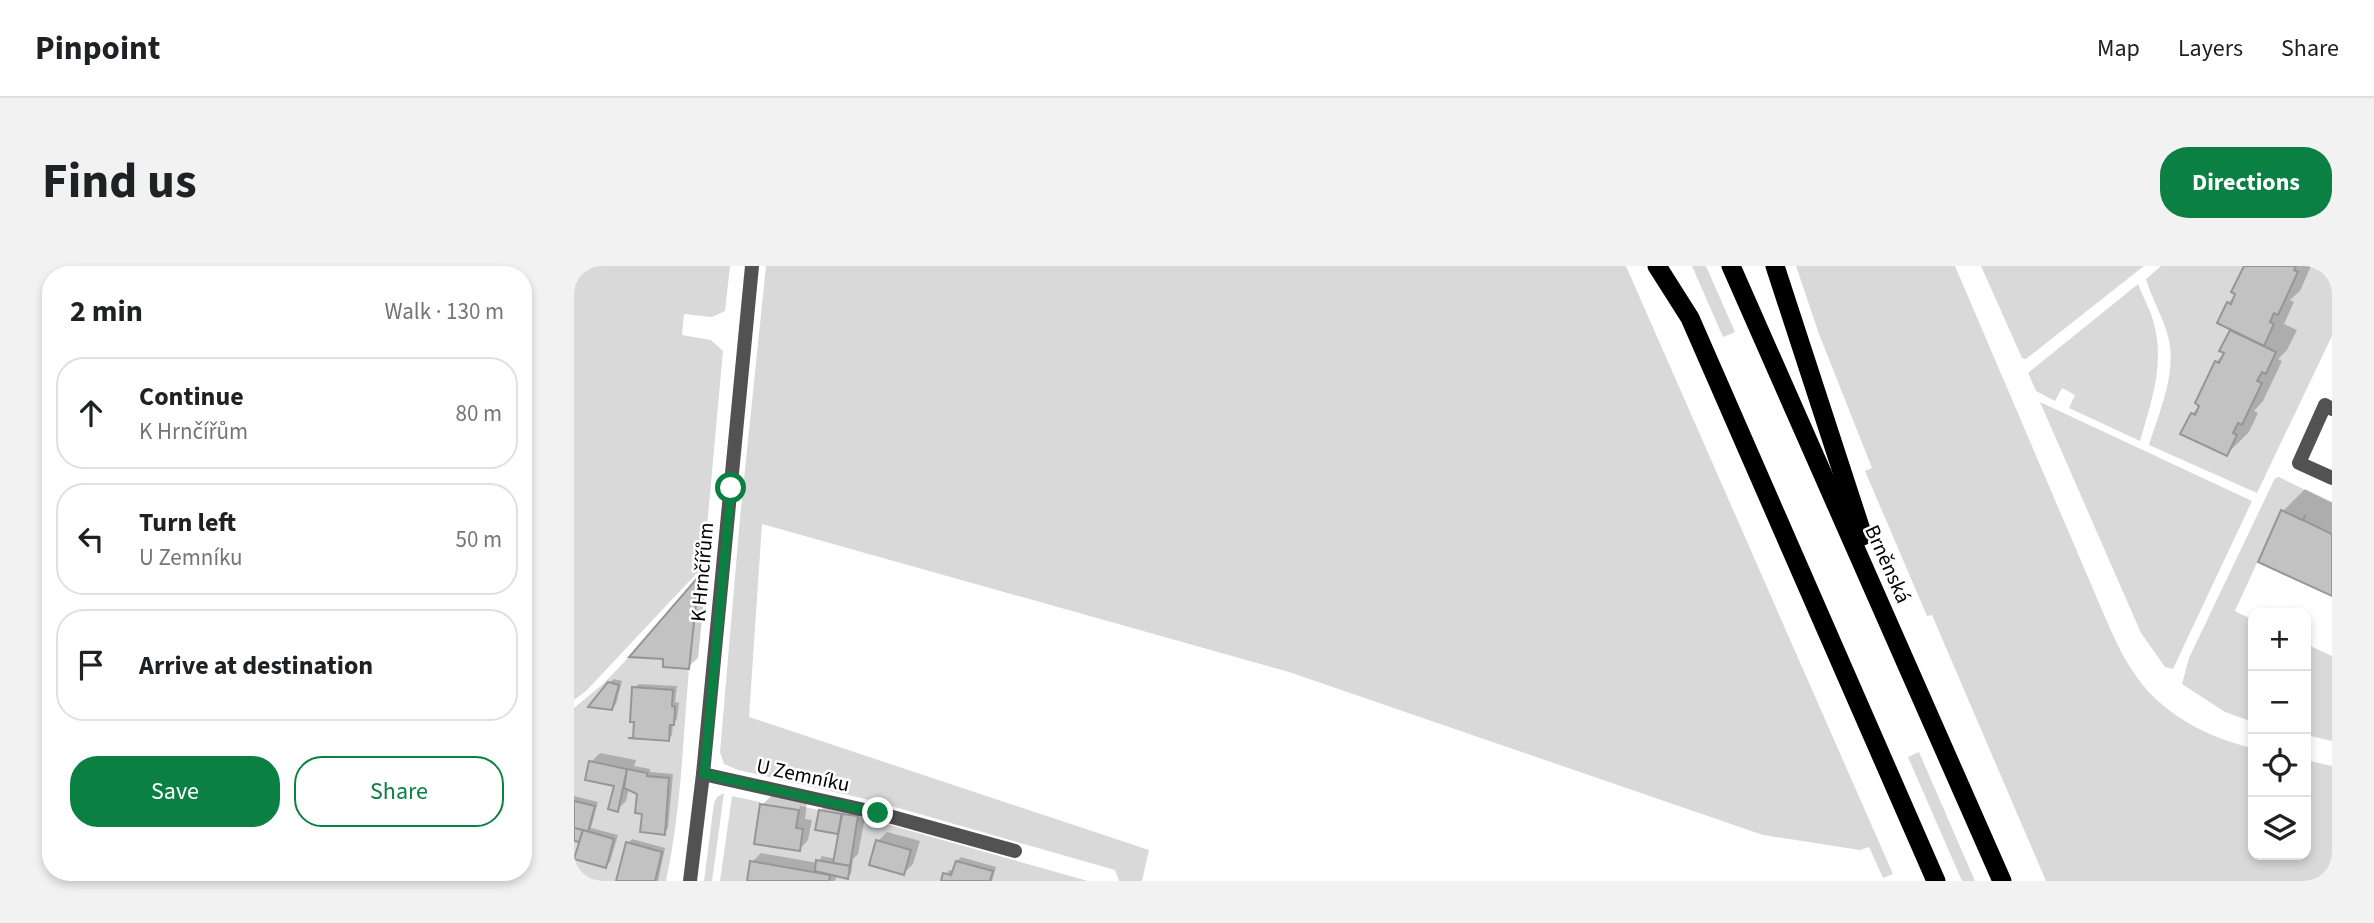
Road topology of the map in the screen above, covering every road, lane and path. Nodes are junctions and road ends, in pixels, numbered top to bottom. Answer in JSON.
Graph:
{"nodes":[{"id":1,"x":752,"y":266,"type":"edge"},
{"id":2,"x":1657,"y":266,"type":"edge"},
{"id":3,"x":1667,"y":266,"type":"edge"},
{"id":4,"x":1731,"y":266,"type":"edge"},
{"id":5,"x":1775,"y":266,"type":"edge"},
{"id":6,"x":1690,"y":318,"type":"junction"},
{"id":7,"x":2332,"y":408,"type":"edge"},
{"id":8,"x":2332,"y":478,"type":"edge"},
{"id":9,"x":1895,"y":634,"type":"junction"},
{"id":10,"x":704,"y":774,"type":"junction"},
{"id":11,"x":1016,"y":851,"type":"dead end"},
{"id":12,"x":690,"y":881,"type":"edge"},
{"id":13,"x":1936,"y":881,"type":"edge"},
{"id":14,"x":2002,"y":881,"type":"edge"}],
"edges":[{"from":1,"to":10,"type":"street","name":"K Hrnčířům"},
{"from":2,"to":6,"type":"highway"},
{"from":3,"to":6,"type":"highway"},
{"from":4,"to":9,"type":"highway","name":"Brněnská"},
{"from":5,"to":9,"type":"highway"},
{"from":6,"to":13,"type":"highway"},
{"from":7,"to":8,"type":"street"},
{"from":9,"to":14,"type":"highway","name":"Brněnská"},
{"from":10,"to":11,"type":"street","name":"U Zemníku"},
{"from":10,"to":12,"type":"street","name":"K Hrnčířům"}]}
